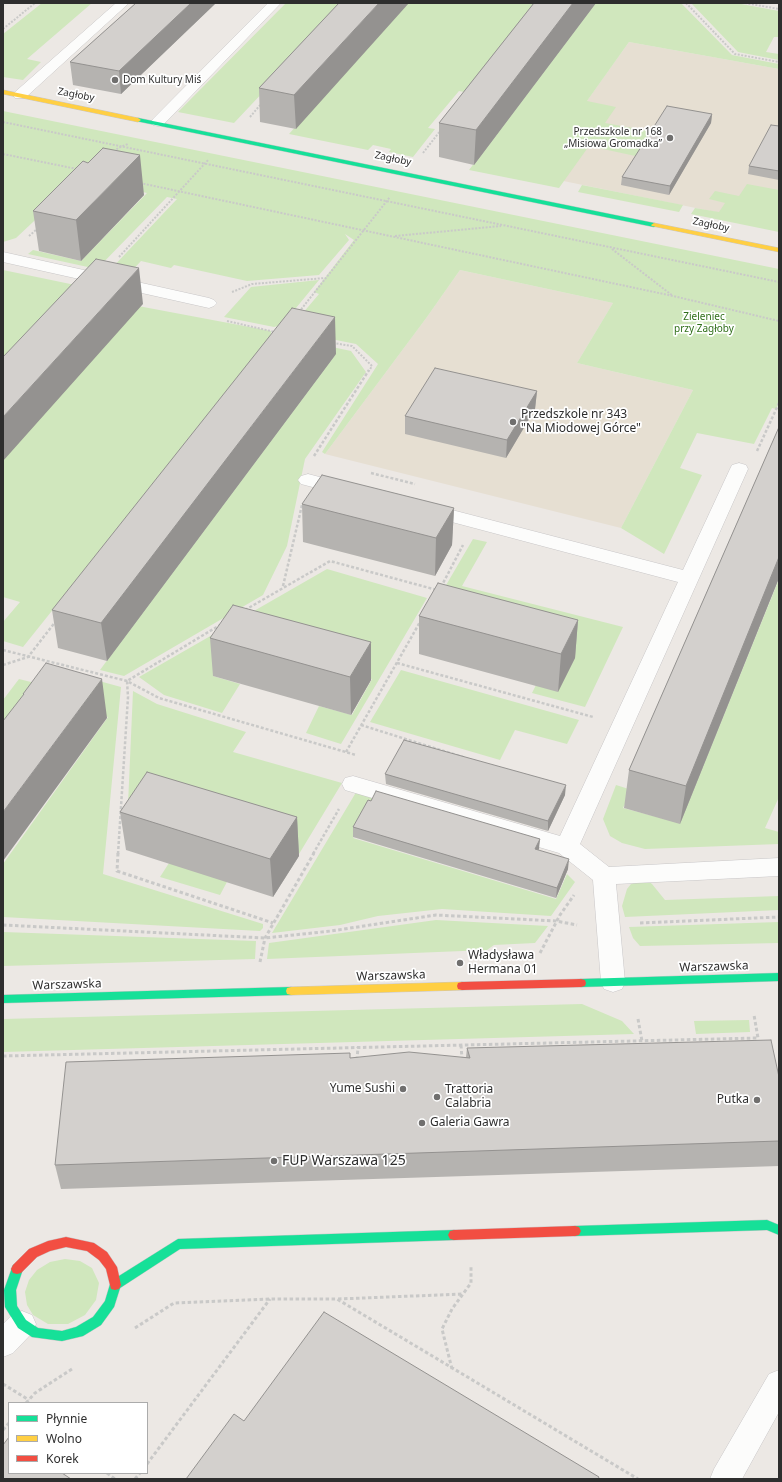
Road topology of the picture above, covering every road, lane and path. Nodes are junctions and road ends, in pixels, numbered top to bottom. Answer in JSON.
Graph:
{"nodes":[{"id":1,"x":35,"y":3,"type":"edge"},
{"id":2,"x":123,"y":3,"type":"edge"},
{"id":3,"x":275,"y":3,"type":"edge"},
{"id":4,"x":686,"y":3,"type":"edge"},
{"id":5,"x":745,"y":3,"type":"edge"},
{"id":6,"x":779,"y":9,"type":"edge"},
{"id":7,"x":3,"y":30,"type":"edge"},
{"id":8,"x":779,"y":62,"type":"edge"},
{"id":9,"x":3,"y":92,"type":"edge"},
{"id":10,"x":20,"y":95,"type":"junction"},
{"id":11,"x":262,"y":104,"type":"edge"},
{"id":12,"x":152,"y":121,"type":"junction"},
{"id":13,"x":3,"y":122,"type":"edge"},
{"id":14,"x":444,"y":125,"type":"edge"},
{"id":15,"x":231,"y":137,"type":"junction"},
{"id":16,"x":121,"y":147,"type":"junction"},
{"id":17,"x":3,"y":154,"type":"edge"},
{"id":18,"x":110,"y":156,"type":"edge"},
{"id":19,"x":205,"y":164,"type":"junction"},
{"id":20,"x":78,"y":170,"type":"edge"},
{"id":21,"x":407,"y":173,"type":"junction"},
{"id":22,"x":136,"y":182,"type":"dead end"},
{"id":23,"x":179,"y":191,"type":"junction"},
{"id":24,"x":386,"y":201,"type":"junction"},
{"id":25,"x":40,"y":226,"type":"edge"},
{"id":26,"x":504,"y":226,"type":"junction"},
{"id":27,"x":362,"y":230,"type":"junction"},
{"id":28,"x":392,"y":236,"type":"junction"},
{"id":29,"x":611,"y":248,"type":"junction"},
{"id":30,"x":779,"y":250,"type":"edge"},
{"id":31,"x":5,"y":257,"type":"edge"},
{"id":32,"x":97,"y":278,"type":"junction"},
{"id":33,"x":325,"y":278,"type":"junction"},
{"id":34,"x":779,"y":282,"type":"edge"},
{"id":35,"x":673,"y":296,"type":"junction"},
{"id":36,"x":208,"y":303,"type":"joint"},
{"id":37,"x":296,"y":316,"type":"edge"},
{"id":38,"x":221,"y":319,"type":"dead end"},
{"id":39,"x":779,"y":320,"type":"edge"},
{"id":40,"x":277,"y":333,"type":"edge"},
{"id":41,"x":329,"y":342,"type":"edge"},
{"id":42,"x":779,"y":403,"type":"edge"},
{"id":43,"x":755,"y":454,"type":"dead end"},
{"id":44,"x":739,"y":469,"type":"dead end"},
{"id":45,"x":308,"y":480,"type":"junction"},
{"id":46,"x":361,"y":493,"type":"edge"},
{"id":47,"x":407,"y":505,"type":"edge"},
{"id":48,"x":475,"y":522,"type":"junction"},
{"id":49,"x":689,"y":578,"type":"junction"},
{"id":50,"x":282,"y":587,"type":"junction"},
{"id":51,"x":439,"y":590,"type":"junction"},
{"id":52,"x":435,"y":597,"type":"edge"},
{"id":53,"x":242,"y":611,"type":"edge"},
{"id":54,"x":424,"y":617,"type":"edge"},
{"id":55,"x":57,"y":620,"type":"edge"},
{"id":56,"x":222,"y":624,"type":"edge"},
{"id":57,"x":3,"y":650,"type":"edge"},
{"id":58,"x":28,"y":657,"type":"junction"},
{"id":59,"x":397,"y":663,"type":"junction"},
{"id":60,"x":3,"y":665,"type":"edge"},
{"id":61,"x":127,"y":681,"type":"junction"},
{"id":62,"x":361,"y":725,"type":"junction"},
{"id":63,"x":623,"y":725,"type":"junction"},
{"id":64,"x":346,"y":752,"type":"junction"},
{"id":65,"x":465,"y":757,"type":"edge"},
{"id":66,"x":353,"y":784,"type":"junction"},
{"id":67,"x":567,"y":847,"type":"junction"},
{"id":68,"x":779,"y":867,"type":"edge"},
{"id":69,"x":604,"y":876,"type":"junction"},
{"id":70,"x":577,"y":890,"type":"dead end"},
{"id":71,"x":779,"y":917,"type":"edge"},
{"id":72,"x":556,"y":921,"type":"junction"},
{"id":73,"x":273,"y":923,"type":"junction"},
{"id":74,"x":639,"y":923,"type":"dead end"},
{"id":75,"x":3,"y":925,"type":"edge"},
{"id":76,"x":576,"y":925,"type":"dead end"},
{"id":77,"x":265,"y":938,"type":"junction"},
{"id":78,"x":539,"y":957,"type":"dead end"},
{"id":79,"x":779,"y":977,"type":"edge"},
{"id":80,"x":613,"y":982,"type":"junction"},
{"id":81,"x":257,"y":992,"type":"junction"},
{"id":82,"x":3,"y":999,"type":"edge"},
{"id":83,"x":754,"y":1015,"type":"dead end"},
{"id":84,"x":638,"y":1019,"type":"dead end"},
{"id":85,"x":758,"y":1038,"type":"junction"},
{"id":86,"x":663,"y":1040,"type":"junction"},
{"id":87,"x":642,"y":1041,"type":"junction"},
{"id":88,"x":461,"y":1045,"type":"junction"},
{"id":89,"x":760,"y":1046,"type":"edge"},
{"id":90,"x":358,"y":1047,"type":"junction"},
{"id":91,"x":664,"y":1048,"type":"edge"},
{"id":92,"x":3,"y":1056,"type":"edge"},
{"id":93,"x":463,"y":1063,"type":"edge"},
{"id":94,"x":357,"y":1066,"type":"edge"},
{"id":95,"x":779,"y":1230,"type":"edge"},
{"id":96,"x":471,"y":1235,"type":"junction"},
{"id":97,"x":115,"y":1285,"type":"junction"},
{"id":98,"x":464,"y":1294,"type":"junction"},
{"id":99,"x":270,"y":1299,"type":"junction"},
{"id":100,"x":337,"y":1299,"type":"junction"},
{"id":101,"x":22,"y":1324,"type":"junction"},
{"id":102,"x":134,"y":1329,"type":"dead end"},
{"id":103,"x":3,"y":1344,"type":"edge"},
{"id":104,"x":75,"y":1367,"type":"dead end"},
{"id":105,"x":452,"y":1369,"type":"junction"},
{"id":106,"x":3,"y":1384,"type":"edge"},
{"id":107,"x":779,"y":1384,"type":"edge"},
{"id":108,"x":28,"y":1402,"type":"edge"},
{"id":109,"x":148,"y":1463,"type":"edge"},
{"id":110,"x":638,"y":1479,"type":"edge"},
{"id":111,"x":725,"y":1479,"type":"edge"}],
"edges":[{"from":1,"to":7,"type":"path"},
{"from":2,"to":10,"type":"lane"},
{"from":3,"to":12,"type":"lane"},
{"from":4,"to":8,"type":"path"},
{"from":5,"to":6,"type":"path"},
{"from":9,"to":10,"type":"street","name":"Zagłoby"},
{"from":10,"to":12,"type":"street","name":"Zagłoby"},
{"from":11,"to":15,"type":"path"},
{"from":12,"to":15,"type":"street","name":"Zagłoby"},
{"from":12,"to":16,"type":"path"},
{"from":13,"to":16,"type":"path"},
{"from":14,"to":21,"type":"path"},
{"from":15,"to":19,"type":"path"},
{"from":15,"to":21,"type":"street","name":"Zagłoby"},
{"from":16,"to":18,"type":"path"},
{"from":16,"to":19,"type":"path"},
{"from":17,"to":20,"type":"path"},
{"from":19,"to":23,"type":"path"},
{"from":19,"to":24,"type":"path"},
{"from":21,"to":24,"type":"path"},
{"from":21,"to":30,"type":"street","name":"Zagłoby"},
{"from":22,"to":23,"type":"path"},
{"from":23,"to":27,"type":"path"},
{"from":23,"to":32,"type":"path"},
{"from":24,"to":26,"type":"path"},
{"from":24,"to":27,"type":"path"},
{"from":25,"to":31,"type":"path"},
{"from":26,"to":28,"type":"path"},
{"from":26,"to":29,"type":"path"},
{"from":27,"to":28,"type":"path"},
{"from":27,"to":33,"type":"path"},
{"from":28,"to":35,"type":"path"},
{"from":29,"to":34,"type":"path"},
{"from":29,"to":35,"type":"path"},
{"from":31,"to":32,"type":"lane"},
{"from":32,"to":36,"type":"lane"},
{"from":33,"to":36,"type":"path"},
{"from":33,"to":37,"type":"path"},
{"from":35,"to":39,"type":"path"},
{"from":38,"to":40,"type":"path"},
{"from":41,"to":45,"type":"path"},
{"from":42,"to":43,"type":"path"},
{"from":44,"to":49,"type":"street"},
{"from":45,"to":46,"type":"street"},
{"from":45,"to":50,"type":"path"},
{"from":47,"to":48,"type":"street"},
{"from":48,"to":49,"type":"street"},
{"from":48,"to":51,"type":"path"},
{"from":49,"to":63,"type":"street"},
{"from":50,"to":51,"type":"path"},
{"from":50,"to":53,"type":"path"},
{"from":51,"to":52,"type":"path"},
{"from":54,"to":59,"type":"path"},
{"from":55,"to":58,"type":"path"},
{"from":56,"to":61,"type":"path"},
{"from":57,"to":58,"type":"path"},
{"from":58,"to":60,"type":"path"},
{"from":58,"to":61,"type":"path"},
{"from":59,"to":62,"type":"path"},
{"from":59,"to":63,"type":"path"},
{"from":61,"to":64,"type":"path"},
{"from":61,"to":73,"type":"path"},
{"from":62,"to":64,"type":"path"},
{"from":62,"to":65,"type":"path"},
{"from":63,"to":67,"type":"street"},
{"from":64,"to":66,"type":"path"},
{"from":66,"to":67,"type":"street"},
{"from":66,"to":73,"type":"path"},
{"from":67,"to":69,"type":"street"},
{"from":68,"to":69,"type":"street"},
{"from":69,"to":80,"type":"street"},
{"from":70,"to":72,"type":"path"},
{"from":71,"to":74,"type":"path"},
{"from":72,"to":76,"type":"path"},
{"from":72,"to":77,"type":"path"},
{"from":72,"to":78,"type":"path"},
{"from":73,"to":77,"type":"path"},
{"from":75,"to":77,"type":"path"},
{"from":77,"to":81,"type":"path"},
{"from":79,"to":80,"type":"street","name":"Warszawska"},
{"from":80,"to":81,"type":"street","name":"Warszawska"},
{"from":81,"to":82,"type":"street","name":"Warszawska"},
{"from":83,"to":85,"type":"path"},
{"from":84,"to":87,"type":"path"},
{"from":85,"to":86,"type":"path"},
{"from":85,"to":89,"type":"path"},
{"from":86,"to":87,"type":"path"},
{"from":86,"to":91,"type":"path"},
{"from":87,"to":88,"type":"path"},
{"from":88,"to":90,"type":"path"},
{"from":88,"to":93,"type":"path"},
{"from":90,"to":92,"type":"path"},
{"from":90,"to":94,"type":"path"},
{"from":95,"to":96,"type":"street"},
{"from":96,"to":97,"type":"street"},
{"from":96,"to":98,"type":"path"},
{"from":97,"to":101,"type":"street"},
{"from":97,"to":101,"type":"street"},
{"from":98,"to":100,"type":"path"},
{"from":98,"to":105,"type":"path"},
{"from":99,"to":100,"type":"path"},
{"from":99,"to":102,"type":"path"},
{"from":99,"to":109,"type":"path"},
{"from":100,"to":105,"type":"path"},
{"from":101,"to":103,"type":"street"},
{"from":104,"to":108,"type":"path"},
{"from":105,"to":110,"type":"path"},
{"from":106,"to":108,"type":"path"},
{"from":107,"to":111,"type":"street"}]}
